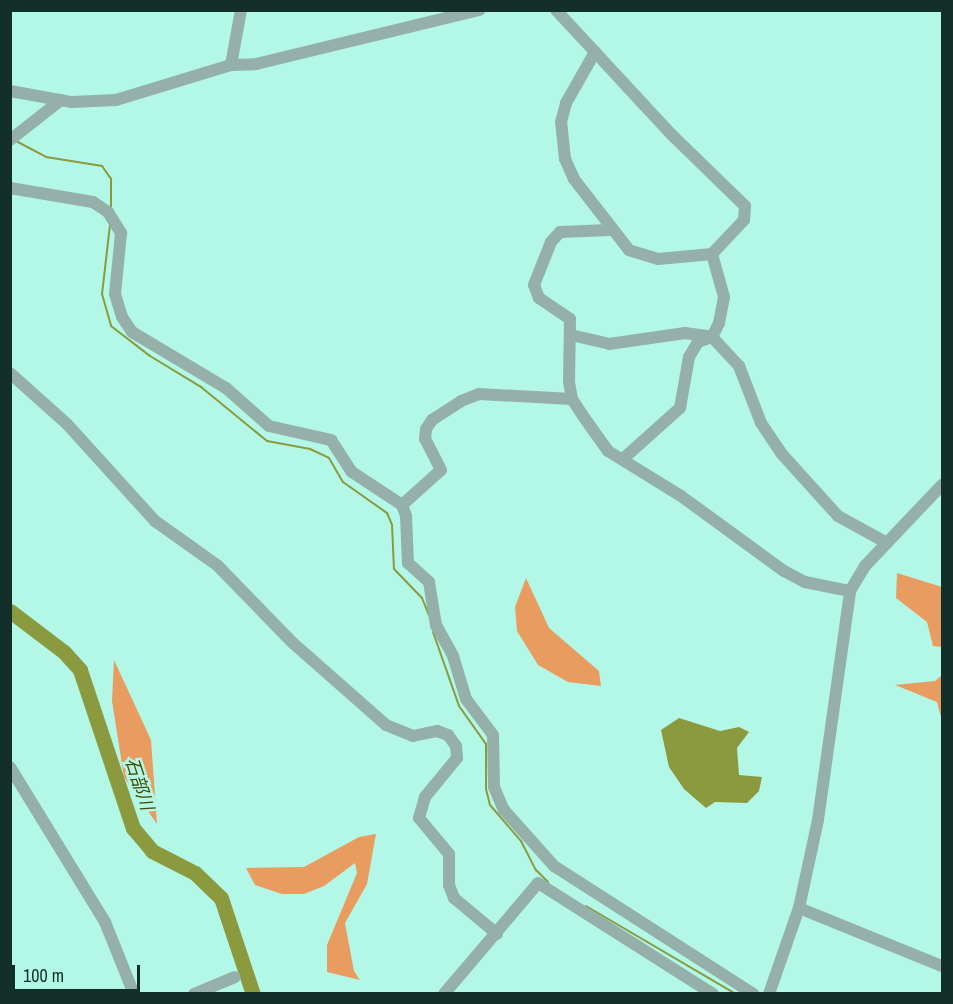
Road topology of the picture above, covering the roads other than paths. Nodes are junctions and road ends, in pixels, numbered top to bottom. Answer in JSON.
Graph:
{"nodes":[{"id":1,"x":241,"y":10,"type":"edge"},
{"id":2,"x":480,"y":10,"type":"edge"},
{"id":3,"x":556,"y":10,"type":"edge"},
{"id":4,"x":595,"y":52,"type":"junction"},
{"id":5,"x":231,"y":65,"type":"junction"},
{"id":6,"x":10,"y":91,"type":"edge"},
{"id":7,"x":61,"y":100,"type":"junction"},
{"id":8,"x":10,"y":140,"type":"edge"},
{"id":9,"x":10,"y":188,"type":"edge"},
{"id":10,"x":610,"y":230,"type":"junction"},
{"id":11,"x":712,"y":254,"type":"junction"},
{"id":12,"x":571,"y":335,"type":"junction"},
{"id":13,"x":712,"y":337,"type":"junction"},
{"id":14,"x":10,"y":374,"type":"edge"},
{"id":15,"x":572,"y":399,"type":"junction"},
{"id":16,"x":624,"y":458,"type":"junction"},
{"id":17,"x":942,"y":485,"type":"edge"},
{"id":18,"x":402,"y":505,"type":"junction"},
{"id":19,"x":887,"y":543,"type":"junction"},
{"id":20,"x":850,"y":591,"type":"junction"},
{"id":21,"x":10,"y":766,"type":"edge"},
{"id":22,"x":799,"y":908,"type":"junction"},
{"id":23,"x":497,"y":934,"type":"junction"},
{"id":24,"x":942,"y":966,"type":"edge"},
{"id":25,"x":235,"y":977,"type":"dead end"},
{"id":26,"x":134,"y":993,"type":"edge"},
{"id":27,"x":194,"y":993,"type":"edge"},
{"id":28,"x":444,"y":993,"type":"edge"},
{"id":29,"x":711,"y":993,"type":"edge"},
{"id":30,"x":753,"y":993,"type":"edge"},
{"id":31,"x":769,"y":993,"type":"edge"}],
"edges":[{"from":1,"to":5,"type":"street"},
{"from":2,"to":5,"type":"street"},
{"from":3,"to":4,"type":"street"},
{"from":4,"to":10,"type":"street"},
{"from":4,"to":11,"type":"street"},
{"from":5,"to":7,"type":"street"},
{"from":6,"to":7,"type":"street"},
{"from":7,"to":8,"type":"street"},
{"from":9,"to":18,"type":"street"},
{"from":10,"to":11,"type":"street"},
{"from":10,"to":12,"type":"street"},
{"from":11,"to":13,"type":"street"},
{"from":12,"to":13,"type":"street"},
{"from":12,"to":15,"type":"street"},
{"from":13,"to":16,"type":"street"},
{"from":13,"to":19,"type":"street"},
{"from":14,"to":23,"type":"street"},
{"from":15,"to":16,"type":"street"},
{"from":15,"to":18,"type":"street"},
{"from":16,"to":20,"type":"street"},
{"from":17,"to":19,"type":"street"},
{"from":18,"to":30,"type":"street"},
{"from":19,"to":20,"type":"street"},
{"from":20,"to":22,"type":"street"},
{"from":21,"to":26,"type":"street"},
{"from":22,"to":24,"type":"street"},
{"from":22,"to":31,"type":"street"},
{"from":23,"to":28,"type":"street"},
{"from":23,"to":29,"type":"street"},
{"from":25,"to":27,"type":"street"}]}
